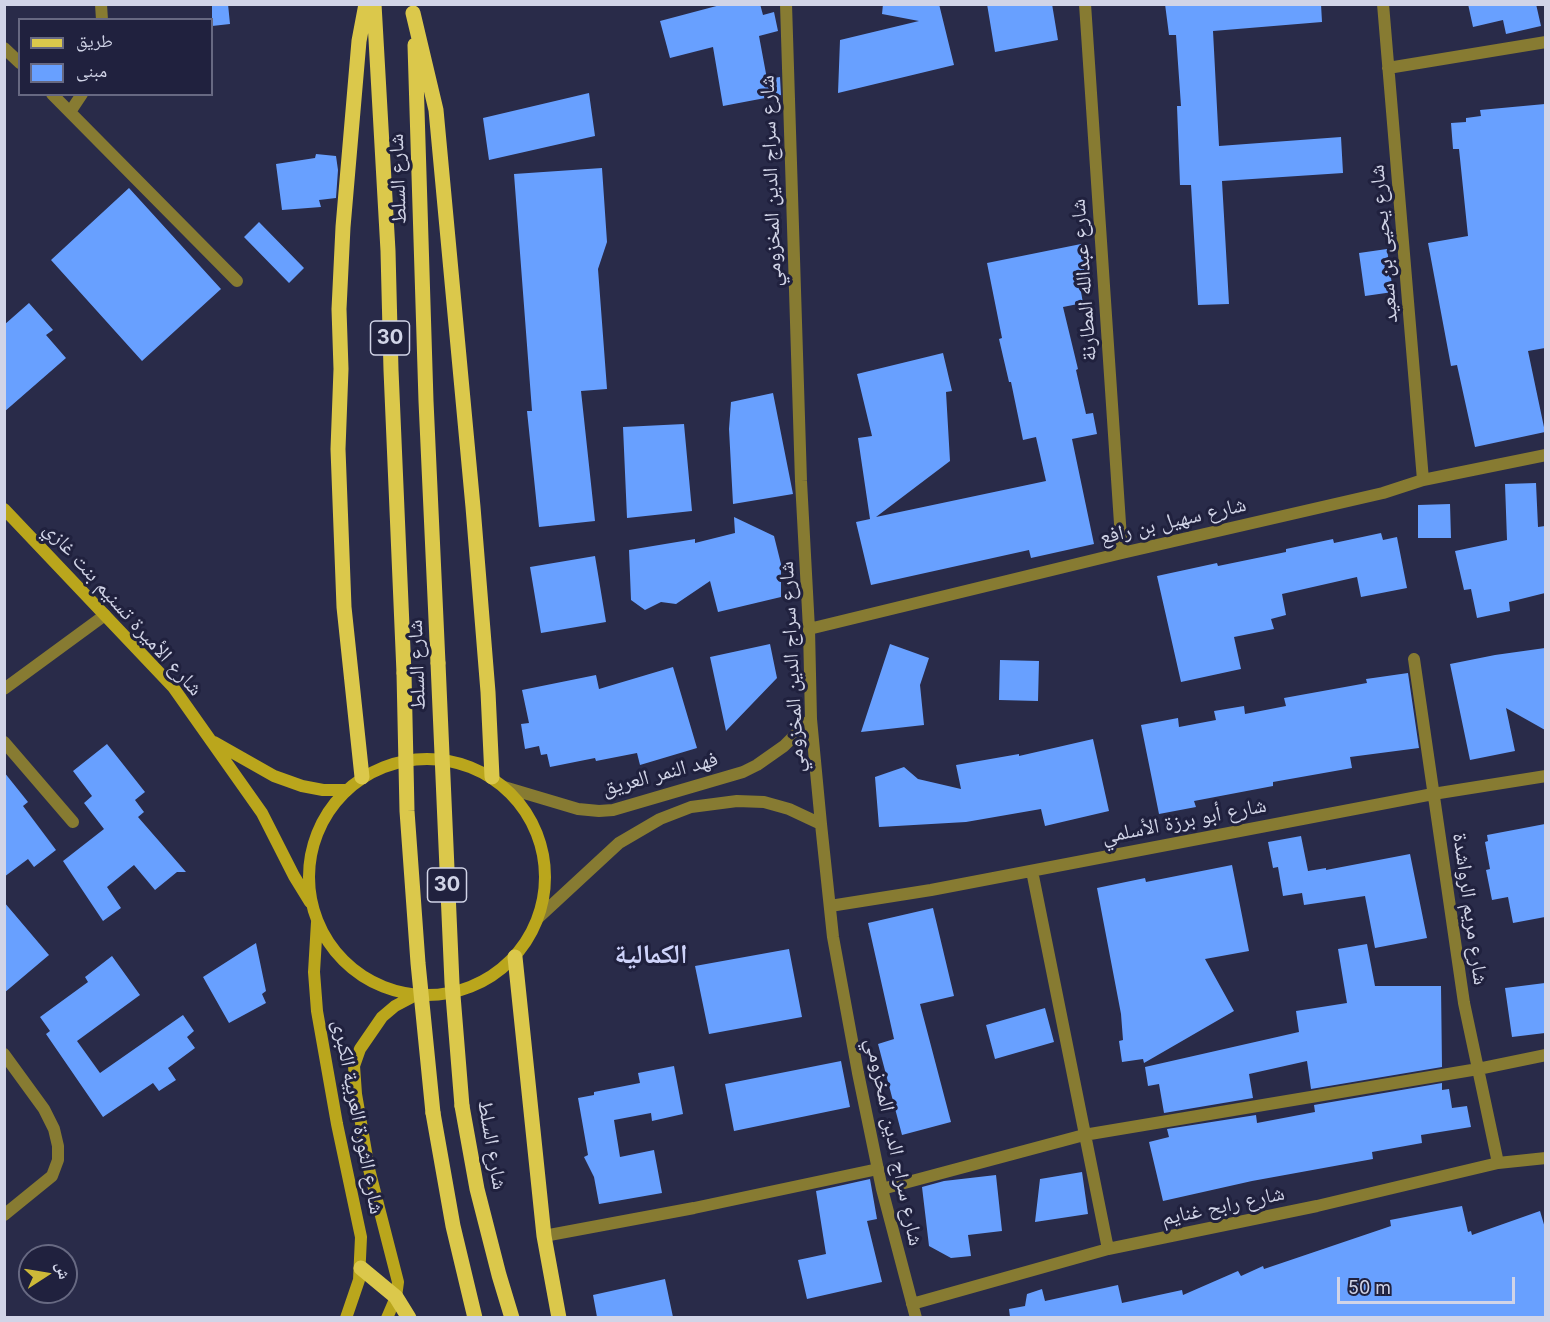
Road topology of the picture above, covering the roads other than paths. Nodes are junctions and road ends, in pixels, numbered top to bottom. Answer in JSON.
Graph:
{"nodes":[{"id":1,"x":366,"y":4,"type":"edge"},
{"id":2,"x":374,"y":4,"type":"edge"},
{"id":3,"x":786,"y":4,"type":"edge"},
{"id":4,"x":1085,"y":4,"type":"edge"},
{"id":5,"x":1383,"y":4,"type":"edge"},
{"id":6,"x":412,"y":9,"type":"edge"},
{"id":7,"x":1545,"y":42,"type":"edge"},
{"id":8,"x":4,"y":48,"type":"edge"},
{"id":9,"x":18,"y":61,"type":"edge"},
{"id":10,"x":1388,"y":68,"type":"junction"},
{"id":11,"x":54,"y":96,"type":"edge"},
{"id":12,"x":81,"y":96,"type":"edge"},
{"id":13,"x":70,"y":112,"type":"junction"},
{"id":14,"x":237,"y":281,"type":"dead end"},
{"id":15,"x":1545,"y":455,"type":"edge"},
{"id":16,"x":1423,"y":480,"type":"junction"},
{"id":17,"x":4,"y":509,"type":"edge"},
{"id":18,"x":1122,"y":553,"type":"junction"},
{"id":19,"x":105,"y":615,"type":"junction"},
{"id":20,"x":809,"y":629,"type":"junction"},
{"id":21,"x":1414,"y":659,"type":"dead end"},
{"id":22,"x":4,"y":689,"type":"edge"},
{"id":23,"x":811,"y":719,"type":"junction"},
{"id":24,"x":208,"y":738,"type":"junction"},
{"id":25,"x":4,"y":742,"type":"edge"},
{"id":26,"x":1545,"y":776,"type":"edge"},
{"id":27,"x":362,"y":777,"type":"junction"},
{"id":28,"x":492,"y":777,"type":"junction"},
{"id":29,"x":504,"y":787,"type":"junction"},
{"id":30,"x":687,"y":788,"type":"junction"},
{"id":31,"x":345,"y":790,"type":"junction"},
{"id":32,"x":1433,"y":794,"type":"junction"},
{"id":33,"x":691,"y":807,"type":"junction"},
{"id":34,"x":73,"y":822,"type":"dead end"},
{"id":35,"x":821,"y":824,"type":"junction"},
{"id":36,"x":1032,"y":871,"type":"junction"},
{"id":37,"x":311,"y":903,"type":"junction"},
{"id":38,"x":830,"y":906,"type":"junction"},
{"id":39,"x":539,"y":917,"type":"junction"},
{"id":40,"x":317,"y":922,"type":"junction"},
{"id":41,"x":515,"y":957,"type":"junction"},
{"id":42,"x":414,"y":996,"type":"junction"},
{"id":43,"x":4,"y":1054,"type":"edge"},
{"id":44,"x":1545,"y":1055,"type":"edge"},
{"id":45,"x":1478,"y":1069,"type":"junction"},
{"id":46,"x":1084,"y":1135,"type":"junction"},
{"id":47,"x":1545,"y":1158,"type":"edge"},
{"id":48,"x":1498,"y":1163,"type":"junction"},
{"id":49,"x":878,"y":1169,"type":"junction"},
{"id":50,"x":882,"y":1189,"type":"junction"},
{"id":51,"x":4,"y":1215,"type":"edge"},
{"id":52,"x":543,"y":1236,"type":"junction"},
{"id":53,"x":1108,"y":1249,"type":"junction"},
{"id":54,"x":361,"y":1268,"type":"junction"},
{"id":55,"x":396,"y":1297,"type":"junction"},
{"id":56,"x":912,"y":1304,"type":"junction"},
{"id":57,"x":346,"y":1317,"type":"edge"},
{"id":58,"x":387,"y":1317,"type":"edge"},
{"id":59,"x":409,"y":1317,"type":"edge"},
{"id":60,"x":475,"y":1317,"type":"edge"},
{"id":61,"x":512,"y":1317,"type":"edge"},
{"id":62,"x":559,"y":1317,"type":"edge"},
{"id":63,"x":916,"y":1317,"type":"edge"}],
"edges":[{"from":1,"to":27,"type":"main road"},
{"from":2,"to":60,"type":"main road","name":"شارع السلط","number":"30","bridge":true},
{"from":3,"to":20,"type":"street","name":"شارع سراج الدين المخزومي"},
{"from":4,"to":18,"type":"street","name":"شارع عبدالله المطارنة"},
{"from":5,"to":10,"type":"street","name":"شارع يحيى بن سعيد"},
{"from":6,"to":28,"type":"main road"},
{"from":6,"to":61,"type":"main road","name":"شارع السلط","number":"30","bridge":true},
{"from":7,"to":10,"type":"street"},
{"from":8,"to":9,"type":"street"},
{"from":10,"to":16,"type":"street","name":"شارع يحيى بن سعيد"},
{"from":11,"to":13,"type":"street"},
{"from":12,"to":13,"type":"street"},
{"from":13,"to":14,"type":"street"},
{"from":15,"to":16,"type":"street","name":"شارع سهيل بن رافع"},
{"from":16,"to":18,"type":"street","name":"شارع سهيل بن رافع"},
{"from":17,"to":19,"type":"main road","name":"شارع الأميرة تسنيم بنت غازي"},
{"from":18,"to":20,"type":"street","name":"شارع سهيل بن رافع"},
{"from":19,"to":22,"type":"street"},
{"from":19,"to":24,"type":"main road","name":"شارع الأميرة تسنيم بنت غازي"},
{"from":20,"to":23,"type":"street","name":"شارع سراج الدين المخزومي"},
{"from":21,"to":32,"type":"street","name":"شارع مريم الرواشدة"},
{"from":23,"to":30,"type":"street","name":"فهد النمر العريق"},
{"from":23,"to":35,"type":"street","name":"شارع سراج الدين المخزومي"},
{"from":24,"to":31,"type":"main road","name":"شارع الأميرة تسنيم بنت غازي"},
{"from":24,"to":37,"type":"main road","name":"شارع الأميرة تسنيم بنت غازي"},
{"from":25,"to":34,"type":"street"},
{"from":26,"to":32,"type":"street","name":"شارع أبو برزة الأسلمي"},
{"from":27,"to":28,"type":"main road"},
{"from":27,"to":31,"type":"main road"},
{"from":28,"to":29,"type":"main road"},
{"from":29,"to":30,"type":"street","name":"فهد النمر العريق"},
{"from":29,"to":39,"type":"main road"},
{"from":30,"to":33,"type":"street"},
{"from":31,"to":37,"type":"main road"},
{"from":32,"to":36,"type":"street","name":"شارع أبو برزة الأسلمي"},
{"from":32,"to":45,"type":"street","name":"شارع مريم الرواشدة"},
{"from":33,"to":35,"type":"street","name":"فهد النمر العريق"},
{"from":33,"to":39,"type":"street","name":"فهد النمر العريق"},
{"from":35,"to":38,"type":"street","name":"شارع سراج الدين المخزومي"},
{"from":36,"to":38,"type":"street","name":"شارع أبو برزة الأسلمي"},
{"from":36,"to":46,"type":"street"},
{"from":37,"to":40,"type":"main road"},
{"from":38,"to":49,"type":"street","name":"شارع سراج الدين المخزومي"},
{"from":39,"to":41,"type":"main road"},
{"from":40,"to":42,"type":"main road"},
{"from":40,"to":54,"type":"main road","name":"شارع الثورة العربية الكبرى"},
{"from":41,"to":42,"type":"main road"},
{"from":41,"to":52,"type":"main road"},
{"from":42,"to":55,"type":"main road","name":"شارع الثورة العربية الكبرى"},
{"from":43,"to":51,"type":"street"},
{"from":44,"to":45,"type":"street"},
{"from":45,"to":46,"type":"street"},
{"from":45,"to":48,"type":"street","name":"شارع مريم الرواشدة"},
{"from":46,"to":50,"type":"street"},
{"from":46,"to":53,"type":"street"},
{"from":47,"to":48,"type":"street","name":"شارع رابح غنايم"},
{"from":48,"to":53,"type":"street","name":"شارع رابح غنايم"},
{"from":49,"to":50,"type":"street","name":"شارع سراج الدين المخزومي"},
{"from":49,"to":52,"type":"street"},
{"from":50,"to":56,"type":"street","name":"شارع سراج الدين المخزومي"},
{"from":52,"to":62,"type":"main road"},
{"from":53,"to":56,"type":"street","name":"شارع رابح غنايم"},
{"from":54,"to":55,"type":"main road"},
{"from":54,"to":57,"type":"main road","name":"شارع الثورة العربية الكبرى"},
{"from":55,"to":58,"type":"main road","name":"شارع الثورة العربية الكبرى"},
{"from":55,"to":59,"type":"main road"},
{"from":56,"to":63,"type":"street","name":"شارع سراج الدين المخزومي"}]}
